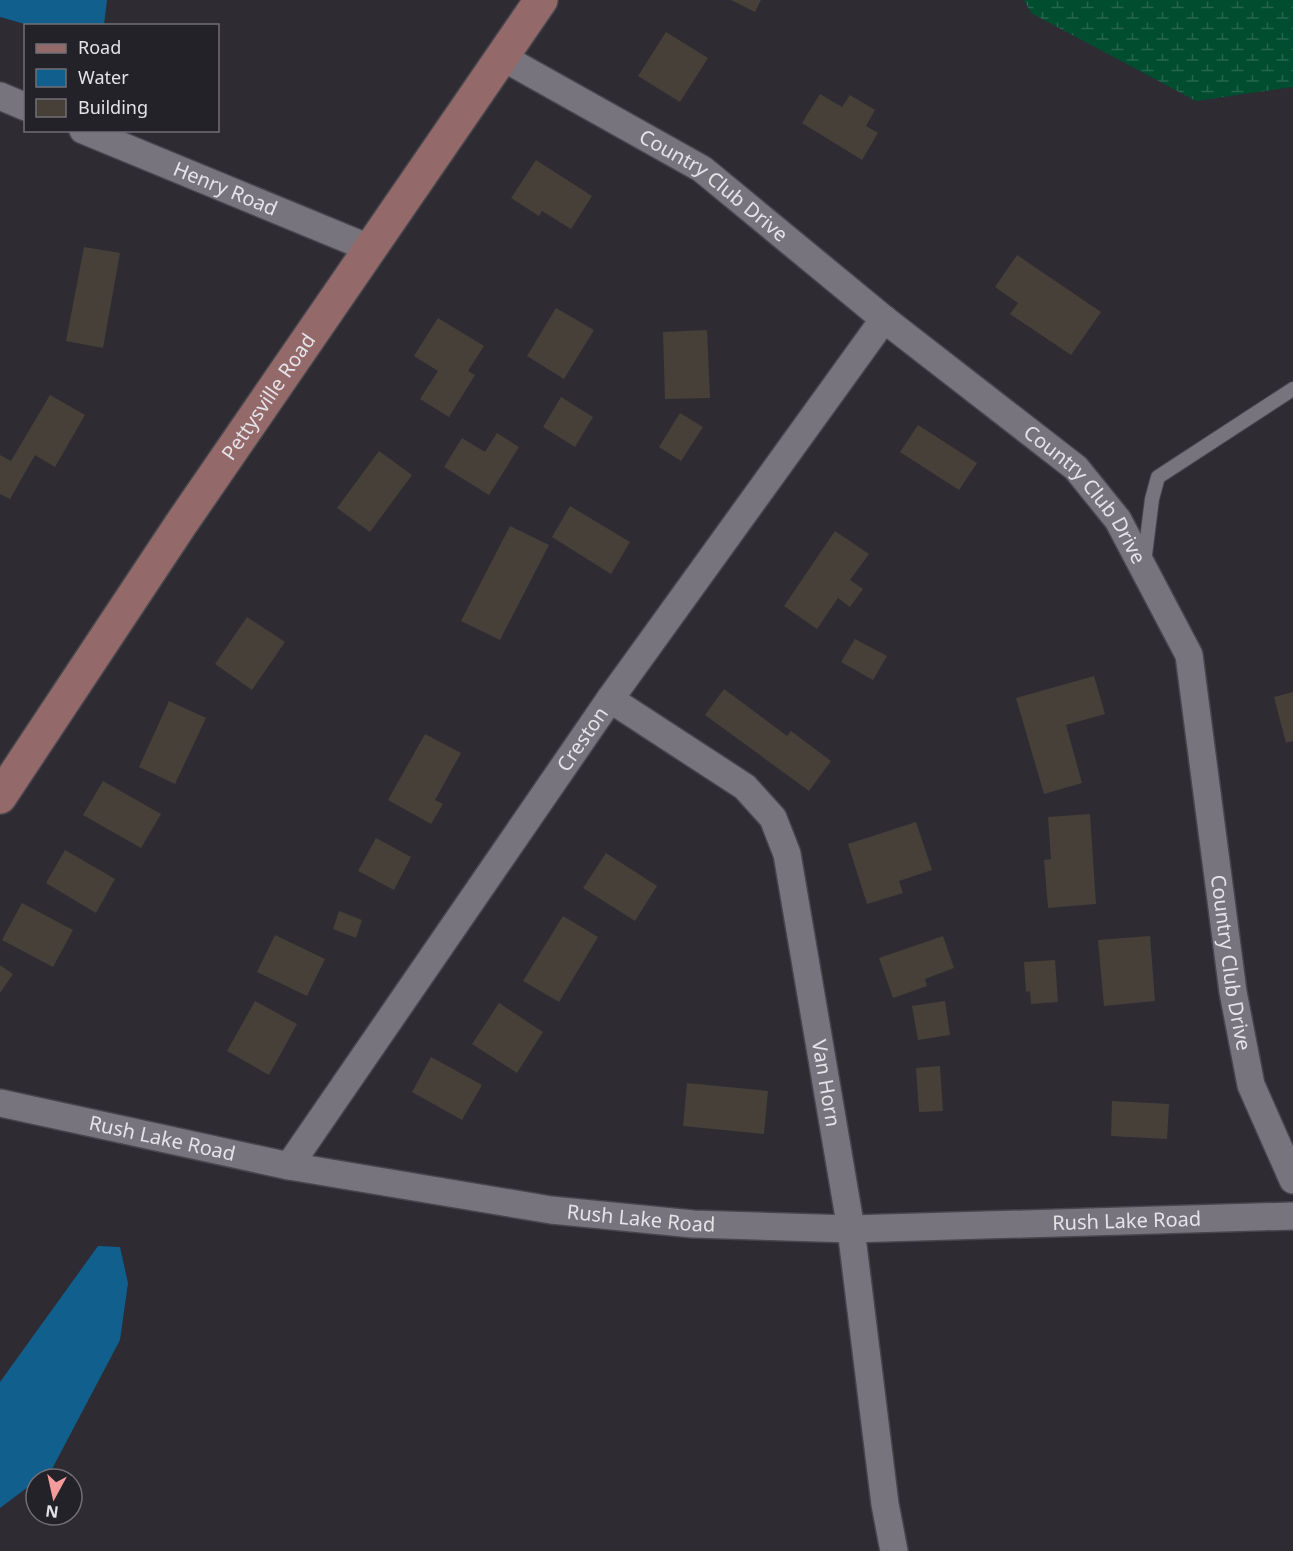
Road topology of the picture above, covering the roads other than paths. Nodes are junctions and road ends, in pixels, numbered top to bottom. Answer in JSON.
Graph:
{"nodes":[{"id":1,"x":541,"y":0,"type":"edge"},
{"id":2,"x":502,"y":57,"type":"junction"},
{"id":3,"x":0,"y":96,"type":"edge"},
{"id":4,"x":24,"y":106,"type":"edge"},
{"id":5,"x":88,"y":132,"type":"edge"},
{"id":6,"x":369,"y":248,"type":"junction"},
{"id":7,"x":884,"y":319,"type":"junction"},
{"id":8,"x":1293,"y":388,"type":"edge"},
{"id":9,"x":1143,"y":568,"type":"junction"},
{"id":10,"x":610,"y":699,"type":"junction"},
{"id":11,"x":3,"y":787,"type":"edge"},
{"id":12,"x":0,"y":1102,"type":"edge"},
{"id":13,"x":289,"y":1167,"type":"junction"},
{"id":14,"x":1293,"y":1180,"type":"edge"},
{"id":15,"x":1293,"y":1216,"type":"edge"},
{"id":16,"x":851,"y":1229,"type":"junction"},
{"id":17,"x":894,"y":1551,"type":"edge"}],
"edges":[{"from":1,"to":2,"type":"main road","name":"Pettysville Road"},
{"from":2,"to":6,"type":"main road","name":"Pettysville Road"},
{"from":2,"to":7,"type":"street","name":"Country Club Drive"},
{"from":3,"to":4,"type":"street"},
{"from":5,"to":6,"type":"street","name":"Henry Road"},
{"from":6,"to":11,"type":"main road","name":"Pettysville Road"},
{"from":7,"to":9,"type":"street","name":"Country Club Drive"},
{"from":7,"to":10,"type":"street","name":"Creston"},
{"from":8,"to":9,"type":"lane"},
{"from":9,"to":14,"type":"street","name":"Country Club Drive"},
{"from":10,"to":13,"type":"street","name":"Creston"},
{"from":10,"to":16,"type":"street","name":"Van Horn"},
{"from":12,"to":13,"type":"street","name":"Rush Lake Road"},
{"from":13,"to":16,"type":"street","name":"Rush Lake Road"},
{"from":15,"to":16,"type":"street","name":"Rush Lake Road"},
{"from":16,"to":17,"type":"street","name":"Van Horn"}]}
